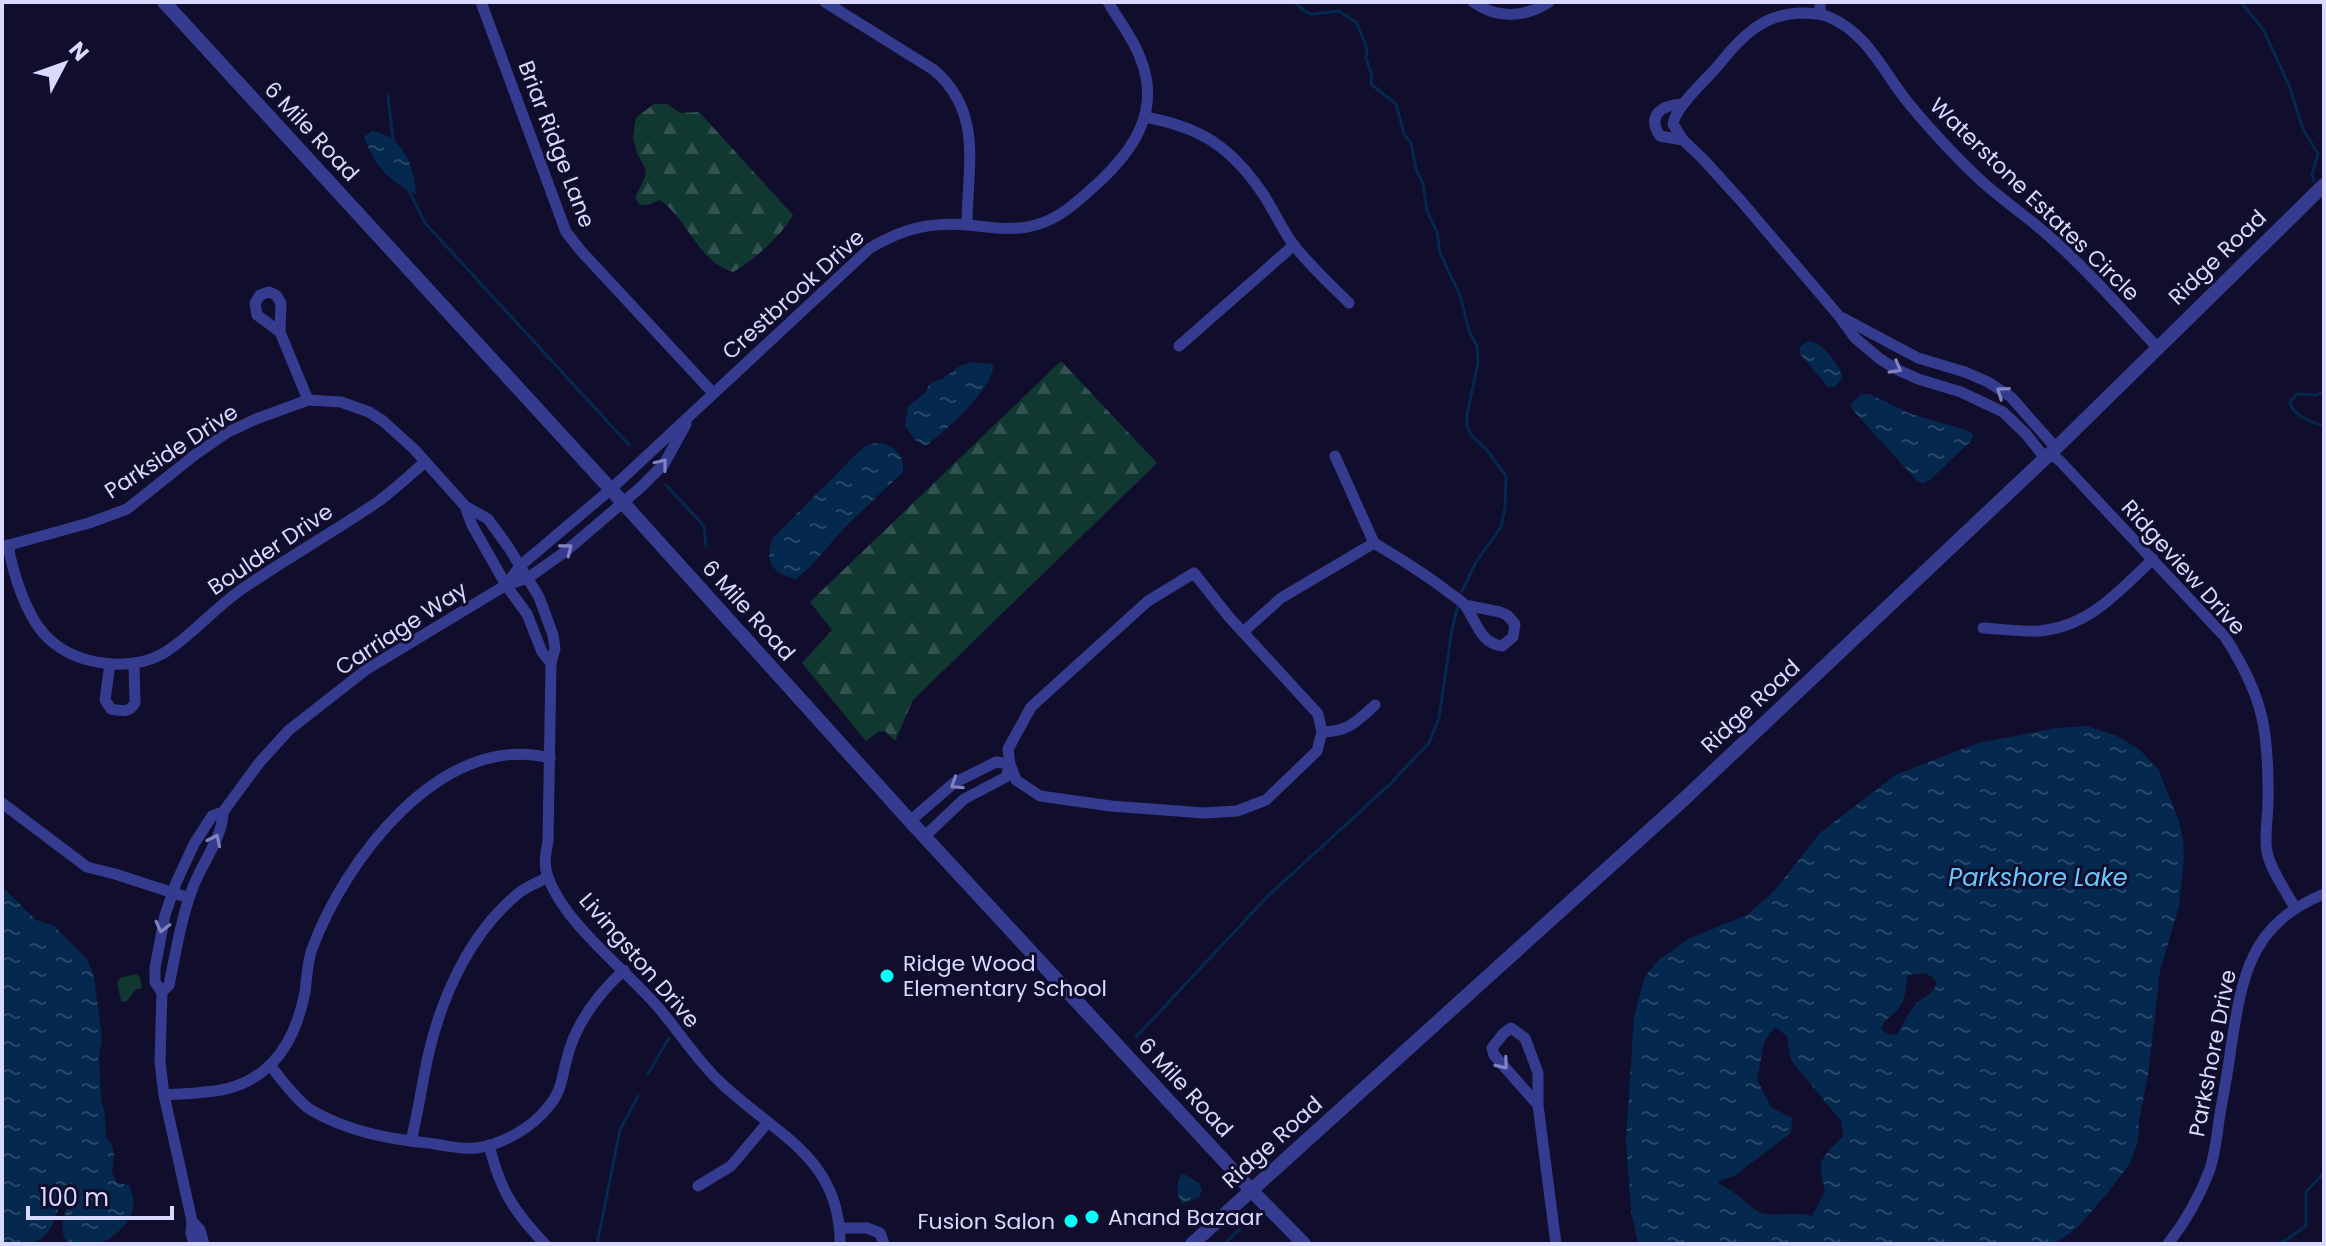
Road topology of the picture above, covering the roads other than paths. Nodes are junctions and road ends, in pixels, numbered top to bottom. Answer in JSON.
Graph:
{"nodes":[{"id":1,"x":164,"y":2,"type":"edge"},
{"id":2,"x":481,"y":2,"type":"edge"},
{"id":3,"x":825,"y":2,"type":"edge"},
{"id":4,"x":1108,"y":2,"type":"edge"},
{"id":5,"x":1473,"y":2,"type":"edge"},
{"id":6,"x":1549,"y":2,"type":"edge"},
{"id":7,"x":1790,"y":8,"type":"edge"},
{"id":8,"x":1820,"y":8,"type":"edge"},
{"id":9,"x":1683,"y":104,"type":"junction"},
{"id":10,"x":1145,"y":117,"type":"junction"},
{"id":11,"x":1683,"y":140,"type":"junction"},
{"id":12,"x":2324,"y":185,"type":"edge"},
{"id":13,"x":967,"y":225,"type":"junction"},
{"id":14,"x":1294,"y":245,"type":"junction"},
{"id":15,"x":1349,"y":303,"type":"dead end"},
{"id":16,"x":1839,"y":316,"type":"junction"},
{"id":17,"x":280,"y":332,"type":"dead end"},
{"id":18,"x":1179,"y":346,"type":"dead end"},
{"id":19,"x":2157,"y":347,"type":"junction"},
{"id":20,"x":1935,"y":365,"type":"junction"},
{"id":21,"x":1928,"y":383,"type":"junction"},
{"id":22,"x":713,"y":393,"type":"junction"},
{"id":23,"x":308,"y":400,"type":"junction"},
{"id":24,"x":690,"y":417,"type":"junction"},
{"id":25,"x":2050,"y":453,"type":"junction"},
{"id":26,"x":1335,"y":456,"type":"dead end"},
{"id":27,"x":425,"y":462,"type":"junction"},
{"id":28,"x":611,"y":489,"type":"junction"},
{"id":29,"x":623,"y":502,"type":"junction"},
{"id":30,"x":465,"y":506,"type":"junction"},
{"id":31,"x":1374,"y":543,"type":"junction"},
{"id":32,"x":5,"y":546,"type":"edge"},
{"id":33,"x":2153,"y":559,"type":"junction"},
{"id":34,"x":520,"y":566,"type":"junction"},
{"id":35,"x":528,"y":578,"type":"junction"},
{"id":36,"x":506,"y":585,"type":"junction"},
{"id":37,"x":1465,"y":605,"type":"junction"},
{"id":38,"x":1983,"y":628,"type":"dead end"},
{"id":39,"x":1243,"y":632,"type":"junction"},
{"id":40,"x":134,"y":663,"type":"junction"},
{"id":41,"x":551,"y":663,"type":"junction"},
{"id":42,"x":110,"y":664,"type":"junction"},
{"id":43,"x":1375,"y":705,"type":"dead end"},
{"id":44,"x":1322,"y":732,"type":"junction"},
{"id":45,"x":550,"y":758,"type":"junction"},
{"id":46,"x":1010,"y":764,"type":"junction"},
{"id":47,"x":2,"y":803,"type":"edge"},
{"id":48,"x":223,"y":812,"type":"junction"},
{"id":49,"x":910,"y":821,"type":"junction"},
{"id":50,"x":924,"y":837,"type":"junction"},
{"id":51,"x":548,"y":877,"type":"junction"},
{"id":52,"x":172,"y":894,"type":"junction"},
{"id":53,"x":2324,"y":894,"type":"edge"},
{"id":54,"x":189,"y":898,"type":"junction"},
{"id":55,"x":2295,"y":908,"type":"junction"},
{"id":56,"x":624,"y":970,"type":"junction"},
{"id":57,"x":162,"y":992,"type":"junction"},
{"id":58,"x":270,"y":1065,"type":"junction"},
{"id":59,"x":164,"y":1095,"type":"junction"},
{"id":60,"x":1538,"y":1105,"type":"junction"},
{"id":61,"x":768,"y":1122,"type":"junction"},
{"id":62,"x":411,"y":1141,"type":"junction"},
{"id":63,"x":489,"y":1145,"type":"junction"},
{"id":64,"x":698,"y":1186,"type":"dead end"},
{"id":65,"x":1252,"y":1191,"type":"junction"},
{"id":66,"x":192,"y":1221,"type":"junction"},
{"id":67,"x":840,"y":1228,"type":"junction"},
{"id":68,"x":194,"y":1244,"type":"edge"},
{"id":69,"x":204,"y":1244,"type":"edge"},
{"id":70,"x":545,"y":1244,"type":"edge"},
{"id":71,"x":840,"y":1244,"type":"edge"},
{"id":72,"x":884,"y":1244,"type":"edge"},
{"id":73,"x":1192,"y":1244,"type":"edge"},
{"id":74,"x":1304,"y":1244,"type":"edge"},
{"id":75,"x":1556,"y":1244,"type":"edge"},
{"id":76,"x":2168,"y":1244,"type":"edge"}],
"edges":[{"from":1,"to":28,"type":"street","name":"6 Mile Road"},
{"from":2,"to":22,"type":"street","name":"Briar Ridge Lane"},
{"from":3,"to":13,"type":"street"},
{"from":4,"to":10,"type":"street","name":"Crestbrook Drive"},
{"from":5,"to":6,"type":"street"},
{"from":7,"to":8,"type":"street","name":"Waterstone Estates Circle"},
{"from":7,"to":9,"type":"street","name":"Waterstone Estates Circle"},
{"from":8,"to":19,"type":"street","name":"Waterstone Estates Circle"},
{"from":9,"to":11,"type":"street"},
{"from":9,"to":11,"type":"street","name":"Waterstone Estates Circle"},
{"from":10,"to":13,"type":"street","name":"Crestbrook Drive"},
{"from":10,"to":14,"type":"street"},
{"from":11,"to":16,"type":"street","name":"Waterstone Estates Circle"},
{"from":12,"to":19,"type":"street","name":"Ridge Road"},
{"from":13,"to":22,"type":"street","name":"Crestbrook Drive"},
{"from":14,"to":15,"type":"street"},
{"from":14,"to":18,"type":"street"},
{"from":16,"to":20,"type":"street","name":"Waterstone Estates Circle"},
{"from":16,"to":21,"type":"street","name":"Waterstone Estates Circle","one_way":true},
{"from":17,"to":23,"type":"street"},
{"from":19,"to":25,"type":"street","name":"Ridge Road"},
{"from":20,"to":21,"type":"street"},
{"from":25,"to":20,"type":"street","name":"Waterstone Estates Circle","one_way":true},
{"from":21,"to":25,"type":"street","name":"Waterstone Estates Circle"},
{"from":22,"to":24,"type":"street","name":"Crestbrook Drive"},
{"from":23,"to":27,"type":"street","name":"Parkside Drive"},
{"from":23,"to":32,"type":"street","name":"Parkside Drive"},
{"from":24,"to":28,"type":"street","name":"Crestbrook Drive"},
{"from":29,"to":24,"type":"street","name":"Crestbrook Drive","one_way":true},
{"from":25,"to":33,"type":"street","name":"Ridgeview Drive"},
{"from":25,"to":65,"type":"street","name":"Ridge Road"},
{"from":26,"to":31,"type":"street"},
{"from":27,"to":30,"type":"street","name":"Parkside Drive"},
{"from":27,"to":40,"type":"street","name":"Boulder Drive"},
{"from":28,"to":29,"type":"street","name":"6 Mile Road"},
{"from":28,"to":34,"type":"street","name":"Carriage Way"},
{"from":35,"to":29,"type":"street","name":"Carriage Way","one_way":true},
{"from":29,"to":49,"type":"street","name":"6 Mile Road"},
{"from":30,"to":34,"type":"street","name":"Parkside Drive"},
{"from":30,"to":36,"type":"street","name":"Parkside Drive"},
{"from":31,"to":37,"type":"street"},
{"from":31,"to":39,"type":"street"},
{"from":32,"to":42,"type":"street","name":"Boulder Drive"},
{"from":33,"to":38,"type":"street"},
{"from":33,"to":55,"type":"street","name":"Ridgeview Drive"},
{"from":34,"to":35,"type":"street","name":"Parkside Drive"},
{"from":34,"to":36,"type":"street","name":"Carriage Way"},
{"from":35,"to":36,"type":"street","name":"Carriage Way"},
{"from":35,"to":41,"type":"street"},
{"from":36,"to":41,"type":"street"},
{"from":36,"to":48,"type":"street","name":"Carriage Way"},
{"from":37,"to":37,"type":"street"},
{"from":39,"to":44,"type":"street"},
{"from":39,"to":46,"type":"street"},
{"from":40,"to":42,"type":"street","name":"Boulder Drive"},
{"from":40,"to":42,"type":"street"},
{"from":41,"to":45,"type":"street"},
{"from":43,"to":44,"type":"street"},
{"from":44,"to":46,"type":"street"},
{"from":45,"to":51,"type":"street"},
{"from":45,"to":58,"type":"street"},
{"from":46,"to":49,"type":"street","one_way":true},
{"from":46,"to":50,"type":"street"},
{"from":47,"to":52,"type":"street"},
{"from":48,"to":52,"type":"street","name":"Carriage Way"},
{"from":54,"to":48,"type":"street","name":"Carriage Way","one_way":true},
{"from":49,"to":50,"type":"street","name":"6 Mile Road"},
{"from":50,"to":65,"type":"street","name":"6 Mile Road"},
{"from":51,"to":56,"type":"street","name":"Livingston Drive"},
{"from":51,"to":62,"type":"street"},
{"from":52,"to":54,"type":"street"},
{"from":52,"to":57,"type":"street","name":"Carriage Way","one_way":true},
{"from":53,"to":55,"type":"street","name":"Parkshore Drive"},
{"from":54,"to":57,"type":"street","name":"Carriage Way"},
{"from":55,"to":76,"type":"street","name":"Parkshore Drive"},
{"from":56,"to":61,"type":"street","name":"Livingston Drive"},
{"from":56,"to":63,"type":"street"},
{"from":57,"to":59,"type":"street","name":"Carriage Way"},
{"from":58,"to":59,"type":"street"},
{"from":58,"to":62,"type":"street"},
{"from":59,"to":66,"type":"street","name":"Carriage Way"},
{"from":60,"to":60,"type":"street","one_way":true},
{"from":60,"to":75,"type":"street"},
{"from":61,"to":64,"type":"street"},
{"from":61,"to":67,"type":"street","name":"Livingston Drive"},
{"from":62,"to":63,"type":"street"},
{"from":63,"to":70,"type":"street"},
{"from":65,"to":73,"type":"street","name":"Ridge Road"},
{"from":65,"to":74,"type":"street","name":"6 Mile Road"},
{"from":66,"to":68,"type":"street","name":"Carriage Way"},
{"from":66,"to":69,"type":"street","name":"Carriage Way"},
{"from":67,"to":71,"type":"street","name":"Livingston Drive"},
{"from":67,"to":72,"type":"street"}]}
